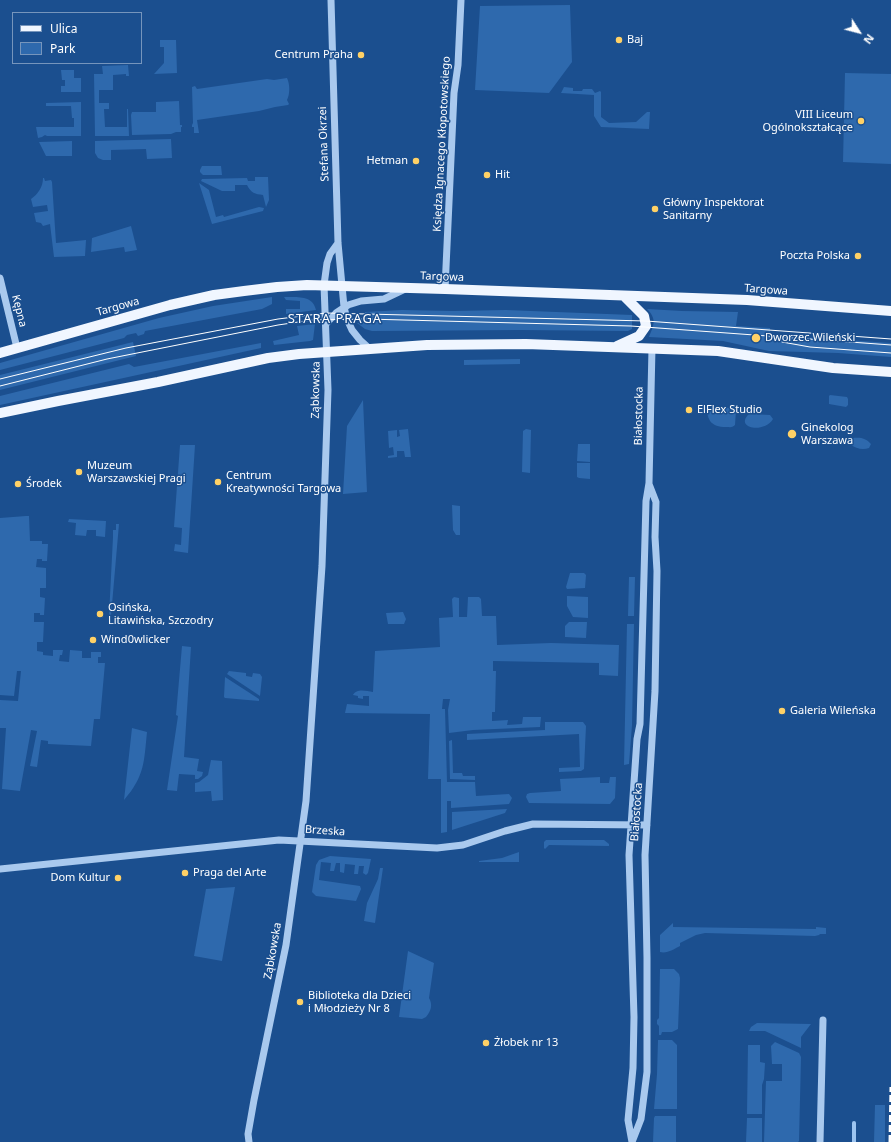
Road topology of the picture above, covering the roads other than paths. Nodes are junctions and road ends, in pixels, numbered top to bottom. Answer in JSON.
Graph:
{"nodes":[{"id":1,"x":331,"y":0,"type":"edge"},
{"id":2,"x":461,"y":0,"type":"edge"},
{"id":3,"x":338,"y":243,"type":"junction"},
{"id":4,"x":0,"y":278,"type":"edge"},
{"id":5,"x":324,"y":285,"type":"junction"},
{"id":6,"x":342,"y":285,"type":"junction"},
{"id":7,"x":412,"y":288,"type":"junction"},
{"id":8,"x":445,"y":289,"type":"junction"},
{"id":9,"x":625,"y":296,"type":"junction"},
{"id":10,"x":344,"y":307,"type":"junction"},
{"id":11,"x":891,"y":311,"type":"edge"},
{"id":12,"x":326,"y":324,"type":"junction"},
{"id":13,"x":615,"y":347,"type":"junction"},
{"id":14,"x":17,"y":348,"type":"junction"},
{"id":15,"x":652,"y":348,"type":"junction"},
{"id":16,"x":370,"y":349,"type":"junction"},
{"id":17,"x":327,"y":352,"type":"junction"},
{"id":18,"x":0,"y":353,"type":"edge"},
{"id":19,"x":891,"y":372,"type":"edge"},
{"id":20,"x":0,"y":413,"type":"edge"},
{"id":21,"x":649,"y":483,"type":"junction"},
{"id":22,"x":631,"y":824,"type":"junction"},
{"id":23,"x":647,"y":825,"type":"junction"},
{"id":24,"x":301,"y":840,"type":"junction"},
{"id":25,"x":0,"y":869,"type":"edge"},
{"id":26,"x":823,"y":1020,"type":"dead end"},
{"id":27,"x":248,"y":1138,"type":"edge"},
{"id":28,"x":244,"y":1142,"type":"edge"},
{"id":29,"x":632,"y":1142,"type":"edge"},
{"id":30,"x":820,"y":1142,"type":"edge"}],
"edges":[{"from":1,"to":3,"type":"street","name":"Stefana Okrzei"},
{"from":2,"to":8,"type":"street","name":"Księdza Ignacego Kłopotowskiego"},
{"from":3,"to":5,"type":"street"},
{"from":3,"to":6,"type":"street","name":"Stefana Okrzei"},
{"from":4,"to":14,"type":"street","name":"Kępna"},
{"from":5,"to":6,"type":"main road","name":"Targowa"},
{"from":5,"to":12,"type":"street","name":"Ząbkowska"},
{"from":5,"to":14,"type":"main road","name":"Targowa"},
{"from":6,"to":7,"type":"main road","name":"Targowa"},
{"from":6,"to":10,"type":"street","name":"Stefana Okrzei"},
{"from":7,"to":8,"type":"main road","name":"Targowa"},
{"from":7,"to":10,"type":"street"},
{"from":8,"to":9,"type":"main road","name":"Targowa"},
{"from":9,"to":11,"type":"main road","name":"Targowa"},
{"from":9,"to":13,"type":"main road"},
{"from":10,"to":12,"type":"street"},
{"from":10,"to":16,"type":"street","name":"Stefana Okrzei"},
{"from":12,"to":17,"type":"street","name":"Ząbkowska"},
{"from":13,"to":15,"type":"main road"},
{"from":13,"to":16,"type":"main road"},
{"from":14,"to":18,"type":"main road","name":"Targowa"},
{"from":15,"to":19,"type":"main road"},
{"from":15,"to":21,"type":"street","name":"Białostocka"},
{"from":16,"to":17,"type":"main road"},
{"from":17,"to":20,"type":"main road"},
{"from":17,"to":24,"type":"street","name":"Ząbkowska"},
{"from":21,"to":22,"type":"street","name":"Białostocka"},
{"from":21,"to":23,"type":"street","name":"Białostocka"},
{"from":22,"to":23,"type":"street","name":"Brzeska"},
{"from":22,"to":24,"type":"street","name":"Brzeska"},
{"from":22,"to":29,"type":"street","name":"Białostocka"},
{"from":23,"to":29,"type":"street","name":"Białostocka"},
{"from":24,"to":25,"type":"street","name":"Brzeska"},
{"from":24,"to":27,"type":"street","name":"Ząbkowska"},
{"from":26,"to":30,"type":"street"},
{"from":27,"to":28,"type":"street","name":"Ząbkowska"}]}
